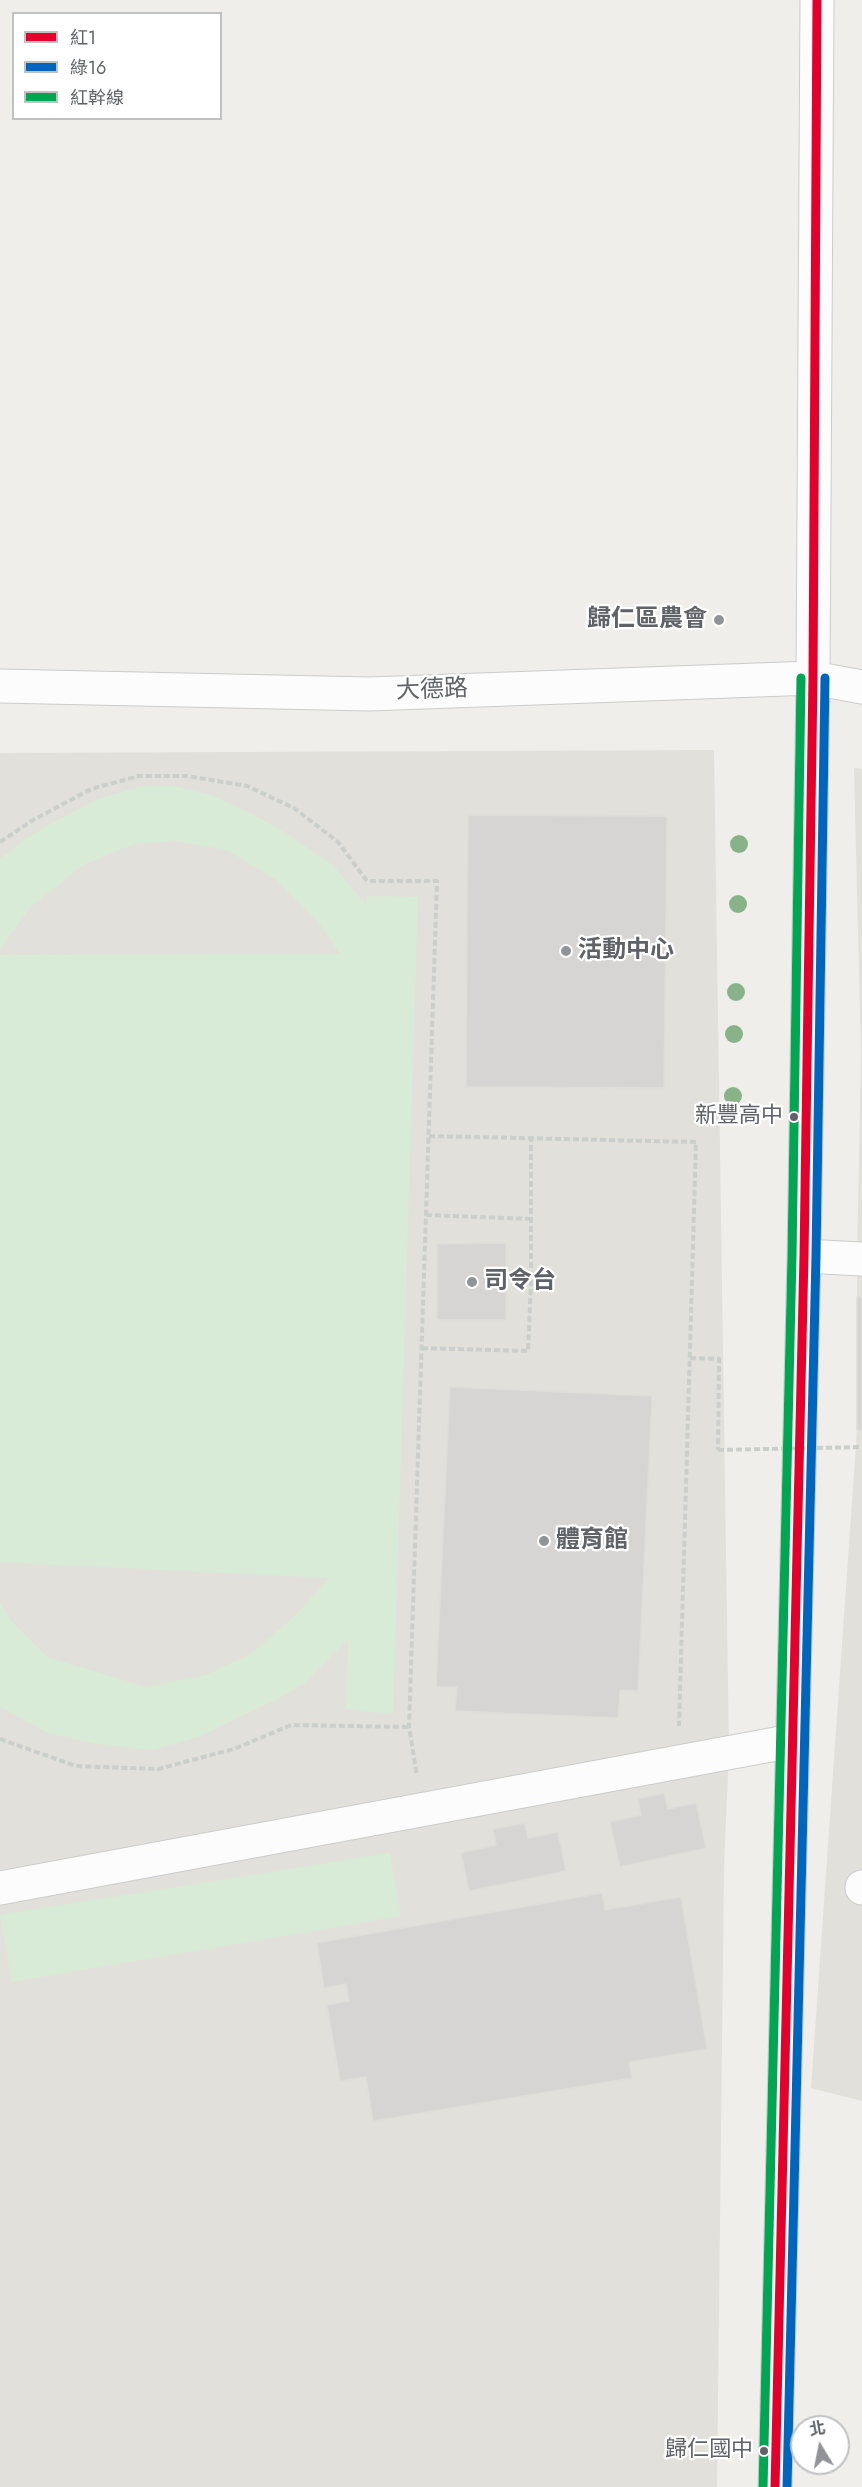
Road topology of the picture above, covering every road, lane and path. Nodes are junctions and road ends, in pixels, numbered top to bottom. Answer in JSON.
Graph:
{"nodes":[{"id":1,"x":817,"y":0,"type":"edge"},
{"id":2,"x":813,"y":678,"type":"junction"},
{"id":3,"x":0,"y":687,"type":"edge"},
{"id":4,"x":862,"y":687,"type":"edge"},
{"id":5,"x":0,"y":842,"type":"edge"},
{"id":6,"x":429,"y":1136,"type":"junction"},
{"id":7,"x":531,"y":1138,"type":"junction"},
{"id":8,"x":426,"y":1215,"type":"junction"},
{"id":9,"x":532,"y":1220,"type":"junction"},
{"id":10,"x":804,"y":1256,"type":"junction"},
{"id":11,"x":862,"y":1259,"type":"edge"},
{"id":12,"x":422,"y":1348,"type":"junction"},
{"id":13,"x":690,"y":1358,"type":"junction"},
{"id":14,"x":862,"y":1447,"type":"edge"},
{"id":15,"x":409,"y":1727,"type":"junction"},
{"id":16,"x":0,"y":1738,"type":"edge"},
{"id":17,"x":792,"y":1741,"type":"junction"},
{"id":18,"x":677,"y":1762,"type":"junction"},
{"id":19,"x":423,"y":1809,"type":"junction"},
{"id":20,"x":0,"y":1888,"type":"edge"},
{"id":21,"x":775,"y":2487,"type":"edge"}],
"edges":[{"from":1,"to":2,"type":"street"},
{"from":2,"to":3,"type":"street","name":"大德路"},
{"from":2,"to":4,"type":"street","name":"大德路"},
{"from":2,"to":10,"type":"street"},
{"from":5,"to":6,"type":"path"},
{"from":6,"to":7,"type":"path"},
{"from":6,"to":8,"type":"path"},
{"from":7,"to":9,"type":"path"},
{"from":7,"to":13,"type":"path"},
{"from":8,"to":9,"type":"path"},
{"from":8,"to":12,"type":"path"},
{"from":9,"to":12,"type":"path"},
{"from":10,"to":11,"type":"street"},
{"from":10,"to":17,"type":"street"},
{"from":12,"to":15,"type":"path"},
{"from":13,"to":14,"type":"path","bridge":true},
{"from":13,"to":18,"type":"path"},
{"from":15,"to":16,"type":"path"},
{"from":15,"to":19,"type":"path"},
{"from":17,"to":18,"type":"street"},
{"from":17,"to":21,"type":"street"},
{"from":18,"to":19,"type":"street"},
{"from":19,"to":20,"type":"street"}]}
